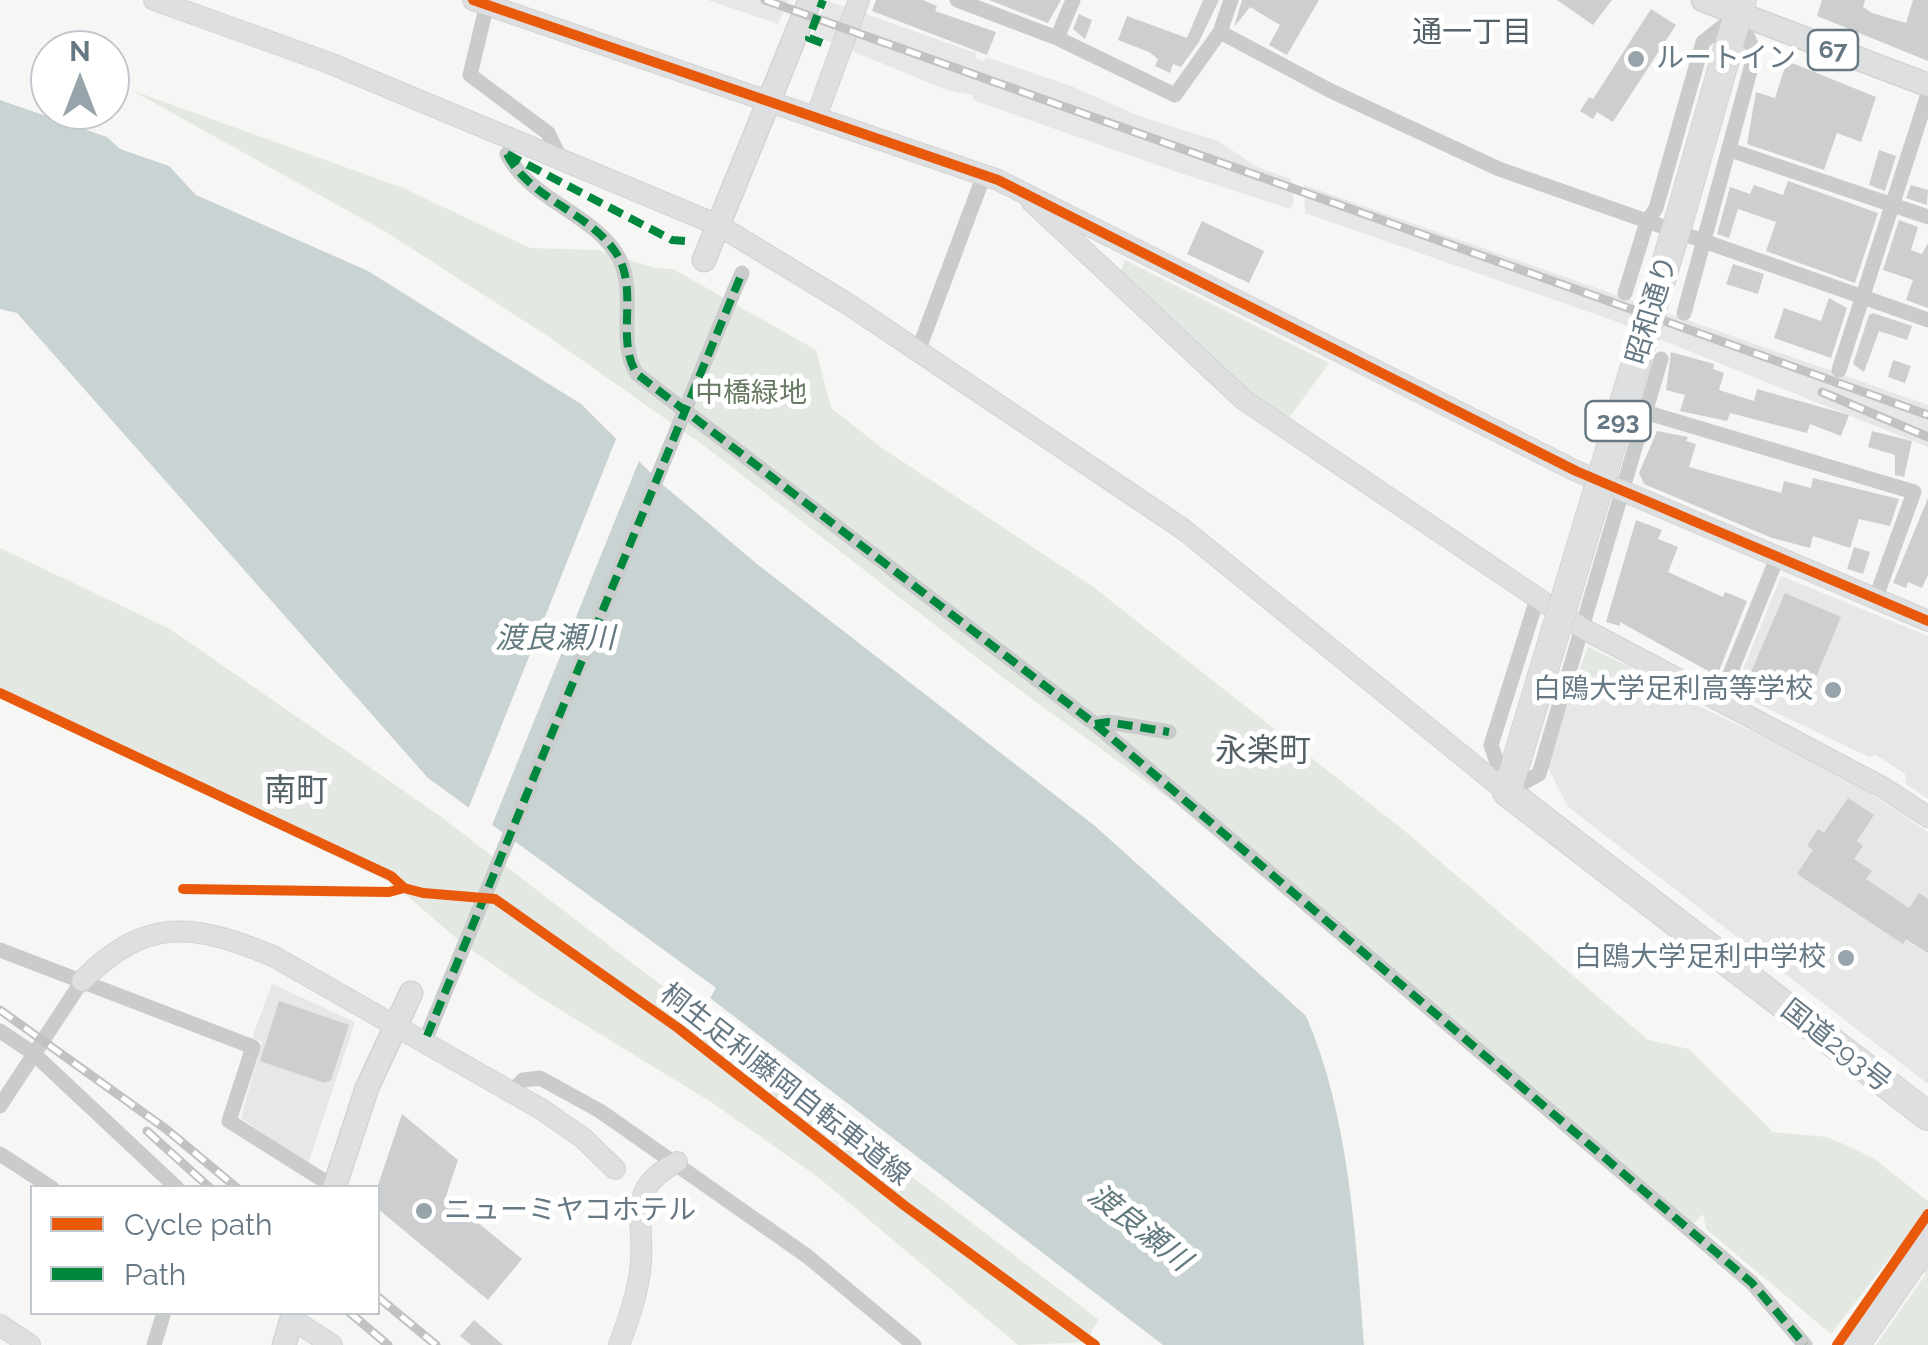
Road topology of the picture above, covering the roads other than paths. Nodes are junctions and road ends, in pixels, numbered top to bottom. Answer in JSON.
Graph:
{"nodes":[{"id":1,"x":154,"y":0,"type":"edge"},
{"id":2,"x":810,"y":0,"type":"edge"},
{"id":3,"x":859,"y":0,"type":"edge"},
{"id":4,"x":957,"y":0,"type":"edge"},
{"id":5,"x":1073,"y":0,"type":"edge"},
{"id":6,"x":1232,"y":0,"type":"edge"},
{"id":7,"x":1703,"y":0,"type":"edge"},
{"id":8,"x":480,"y":2,"type":"edge"},
{"id":9,"x":1740,"y":7,"type":"edge"},
{"id":10,"x":1220,"y":32,"type":"junction"},
{"id":11,"x":1057,"y":38,"type":"junction"},
{"id":12,"x":1928,"y":85,"type":"edge"},
{"id":13,"x":1928,"y":94,"type":"edge"},
{"id":14,"x":769,"y":101,"type":"junction"},
{"id":15,"x":816,"y":117,"type":"junction"},
{"id":16,"x":1730,"y":150,"type":"junction"},
{"id":17,"x":508,"y":154,"type":"dead end"},
{"id":18,"x":558,"y":156,"type":"junction"},
{"id":19,"x":984,"y":175,"type":"junction"},
{"id":20,"x":1028,"y":194,"type":"junction"},
{"id":21,"x":1894,"y":206,"type":"junction"},
{"id":22,"x":1928,"y":217,"type":"edge"},
{"id":23,"x":1647,"y":222,"type":"junction"},
{"id":24,"x":718,"y":225,"type":"junction"},
{"id":25,"x":1115,"y":238,"type":"junction"},
{"id":26,"x":1702,"y":242,"type":"junction"},
{"id":27,"x":704,"y":260,"type":"dead end"},
{"id":28,"x":1097,"y":265,"type":"junction"},
{"id":29,"x":742,"y":273,"type":"dead end"},
{"id":30,"x":1626,"y":293,"type":"dead end"},
{"id":31,"x":1864,"y":298,"type":"junction"},
{"id":32,"x":1684,"y":313,"type":"dead end"},
{"id":33,"x":1928,"y":320,"type":"edge"},
{"id":34,"x":918,"y":351,"type":"junction"},
{"id":35,"x":1661,"y":358,"type":"dead end"},
{"id":36,"x":1839,"y":370,"type":"dead end"},
{"id":37,"x":1648,"y":413,"type":"junction"},
{"id":38,"x":1625,"y":492,"type":"junction"},
{"id":39,"x":1777,"y":558,"type":"junction"},
{"id":40,"x":1537,"y":599,"type":"junction"},
{"id":41,"x":1875,"y":600,"type":"junction"},
{"id":42,"x":1928,"y":621,"type":"edge"},
{"id":43,"x":1568,"y":630,"type":"junction"},
{"id":44,"x":1719,"y":701,"type":"junction"},
{"id":45,"x":1095,"y":724,"type":"junction"},
{"id":46,"x":1169,"y":732,"type":"dead end"},
{"id":47,"x":1507,"y":792,"type":"junction"},
{"id":48,"x":1928,"y":818,"type":"edge"},
{"id":49,"x":0,"y":950,"type":"edge"},
{"id":50,"x":82,"y":981,"type":"junction"},
{"id":51,"x":411,"y":993,"type":"dead end"},
{"id":52,"x":396,"y":1027,"type":"junction"},
{"id":53,"x":0,"y":1030,"type":"edge"},
{"id":54,"x":427,"y":1036,"type":"dead end"},
{"id":55,"x":33,"y":1054,"type":"junction"},
{"id":56,"x":510,"y":1093,"type":"junction"},
{"id":57,"x":0,"y":1106,"type":"edge"},
{"id":58,"x":1928,"y":1116,"type":"edge"},
{"id":59,"x":0,"y":1154,"type":"edge"},
{"id":60,"x":677,"y":1162,"type":"junction"},
{"id":61,"x":615,"y":1169,"type":"dead end"},
{"id":62,"x":47,"y":1185,"type":"edge"},
{"id":63,"x":174,"y":1185,"type":"edge"},
{"id":64,"x":331,"y":1185,"type":"edge"},
{"id":65,"x":335,"y":1185,"type":"edge"},
{"id":66,"x":1928,"y":1240,"type":"edge"},
{"id":67,"x":163,"y":1315,"type":"edge"},
{"id":68,"x":293,"y":1316,"type":"edge"},
{"id":69,"x":0,"y":1325,"type":"edge"},
{"id":70,"x":622,"y":1338,"type":"edge"},
{"id":71,"x":30,"y":1345,"type":"edge"},
{"id":72,"x":154,"y":1345,"type":"edge"},
{"id":73,"x":284,"y":1345,"type":"edge"},
{"id":74,"x":332,"y":1345,"type":"edge"},
{"id":75,"x":641,"y":1345,"type":"edge"},
{"id":76,"x":914,"y":1345,"type":"edge"},
{"id":77,"x":1805,"y":1345,"type":"edge"},
{"id":78,"x":1856,"y":1345,"type":"edge"}],
"edges":[{"from":1,"to":18,"type":"street"},
{"from":2,"to":14,"type":"main road"},
{"from":3,"to":15,"type":"street"},
{"from":4,"to":11,"type":"street"},
{"from":5,"to":11,"type":"street"},
{"from":6,"to":10,"type":"street"},
{"from":7,"to":9,"type":"main road","number":"67"},
{"from":8,"to":14,"type":"street"},
{"from":8,"to":18,"type":"street"},
{"from":9,"to":12,"type":"main road","number":"67"},
{"from":9,"to":16,"type":"street"},
{"from":9,"to":23,"type":"street"},
{"from":9,"to":43,"type":"highway","name":"昭和通り","number":"293","bridge":true},
{"from":10,"to":11,"type":"street"},
{"from":10,"to":23,"type":"street"},
{"from":13,"to":21,"type":"street"},
{"from":14,"to":15,"type":"street"},
{"from":14,"to":24,"type":"main road"},
{"from":15,"to":19,"type":"street"},
{"from":16,"to":21,"type":"street"},
{"from":16,"to":26,"type":"street"},
{"from":17,"to":45,"type":"street"},
{"from":18,"to":24,"type":"street"},
{"from":19,"to":20,"type":"street"},
{"from":19,"to":34,"type":"street"},
{"from":20,"to":25,"type":"street"},
{"from":20,"to":28,"type":"street"},
{"from":21,"to":22,"type":"street"},
{"from":21,"to":31,"type":"street"},
{"from":23,"to":26,"type":"street"},
{"from":23,"to":30,"type":"street"},
{"from":24,"to":27,"type":"main road"},
{"from":24,"to":34,"type":"street"},
{"from":25,"to":28,"type":"street"},
{"from":25,"to":38,"type":"street"},
{"from":26,"to":31,"type":"street"},
{"from":26,"to":32,"type":"street"},
{"from":28,"to":40,"type":"street"},
{"from":29,"to":54,"type":"street","bridge":true},
{"from":31,"to":33,"type":"street"},
{"from":31,"to":36,"type":"street"},
{"from":34,"to":47,"type":"street"},
{"from":35,"to":37,"type":"street"},
{"from":37,"to":38,"type":"street"},
{"from":37,"to":41,"type":"street"},
{"from":38,"to":39,"type":"street"},
{"from":38,"to":43,"type":"street"},
{"from":39,"to":41,"type":"street"},
{"from":39,"to":44,"type":"street"},
{"from":40,"to":43,"type":"street"},
{"from":40,"to":47,"type":"street"},
{"from":41,"to":42,"type":"street"},
{"from":43,"to":44,"type":"street"},
{"from":43,"to":47,"type":"highway","name":"昭和通り","number":"293"},
{"from":44,"to":48,"type":"street"},
{"from":45,"to":46,"type":"street"},
{"from":45,"to":77,"type":"street"},
{"from":47,"to":58,"type":"highway","name":"国道293号"},
{"from":49,"to":50,"type":"street"},
{"from":50,"to":52,"type":"street"},
{"from":50,"to":55,"type":"street"},
{"from":50,"to":64,"type":"street"},
{"from":51,"to":52,"type":"main road"},
{"from":52,"to":56,"type":"street"},
{"from":52,"to":65,"type":"main road"},
{"from":53,"to":55,"type":"street"},
{"from":55,"to":57,"type":"street"},
{"from":55,"to":63,"type":"street"},
{"from":56,"to":60,"type":"street"},
{"from":56,"to":61,"type":"street"},
{"from":59,"to":62,"type":"street"},
{"from":60,"to":70,"type":"street"},
{"from":60,"to":76,"type":"street"},
{"from":66,"to":78,"type":"highway"},
{"from":67,"to":72,"type":"street"},
{"from":68,"to":73,"type":"main road"},
{"from":68,"to":74,"type":"street"},
{"from":69,"to":71,"type":"street"},
{"from":70,"to":75,"type":"street"}]}
